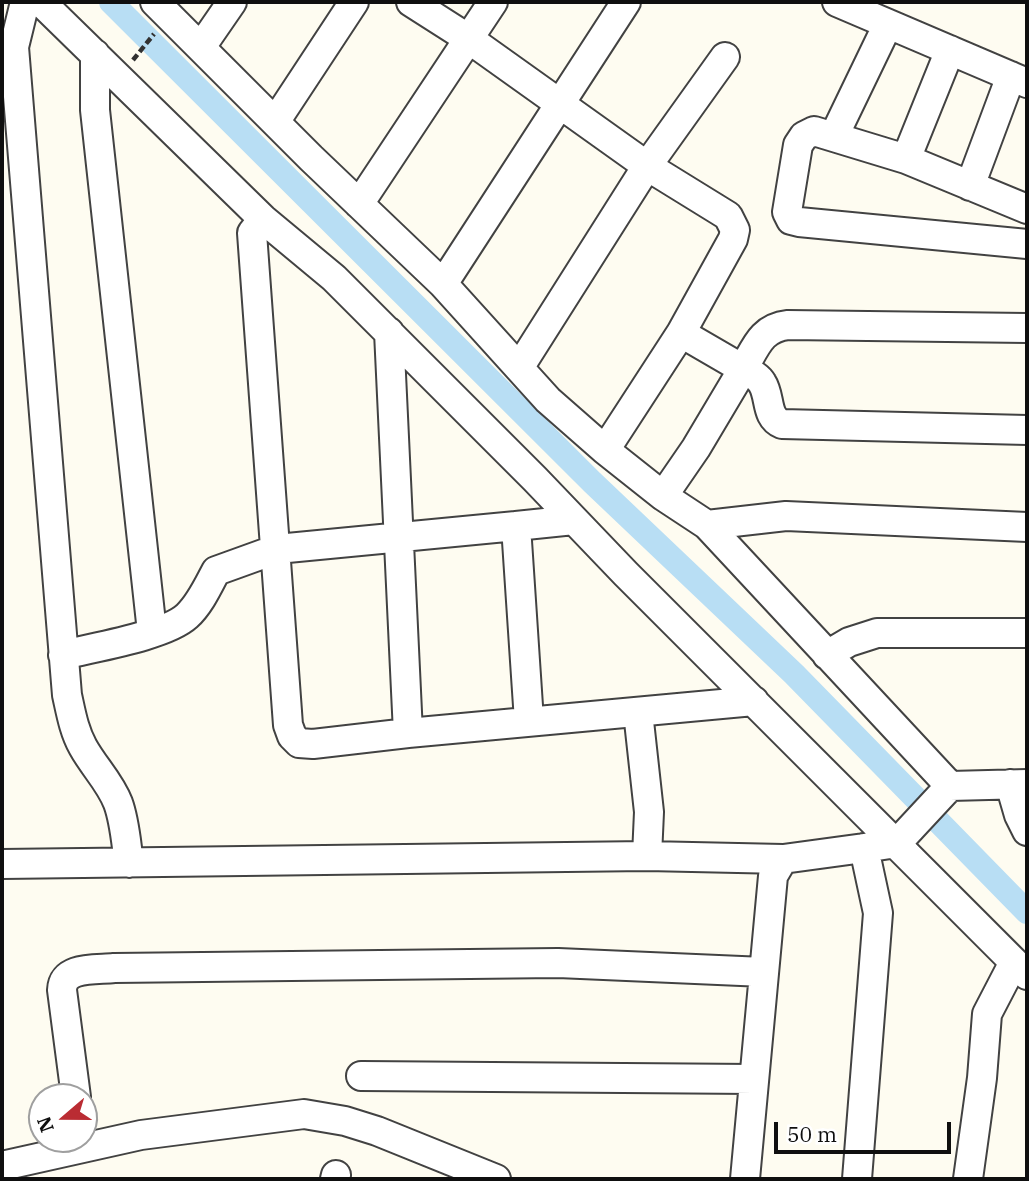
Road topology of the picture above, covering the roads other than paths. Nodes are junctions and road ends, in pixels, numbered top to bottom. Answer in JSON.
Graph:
{"nodes":[{"id":1,"x":25,"y":2,"type":"edge"},
{"id":2,"x":41,"y":2,"type":"edge"},
{"id":3,"x":232,"y":2,"type":"edge"},
{"id":4,"x":354,"y":2,"type":"edge"},
{"id":5,"x":411,"y":2,"type":"edge"},
{"id":6,"x":493,"y":2,"type":"edge"},
{"id":7,"x":626,"y":2,"type":"edge"},
{"id":8,"x":837,"y":2,"type":"edge"},
{"id":9,"x":162,"y":9,"type":"edge"},
{"id":10,"x":888,"y":23,"type":"junction"},
{"id":11,"x":469,"y":39,"type":"junction"},
{"id":12,"x":201,"y":47,"type":"junction"},
{"id":13,"x":950,"y":50,"type":"junction"},
{"id":14,"x":95,"y":54,"type":"junction"},
{"id":15,"x":725,"y":57,"type":"dead end"},
{"id":16,"x":1019,"y":80,"type":"edge"},
{"id":17,"x":560,"y":104,"type":"junction"},
{"id":18,"x":275,"y":122,"type":"junction"},
{"id":19,"x":834,"y":136,"type":"junction"},
{"id":20,"x":906,"y":159,"type":"junction"},
{"id":21,"x":647,"y":166,"type":"junction"},
{"id":22,"x":970,"y":186,"type":"junction"},
{"id":23,"x":359,"y":204,"type":"junction"},
{"id":24,"x":1027,"y":209,"type":"edge"},
{"id":25,"x":263,"y":219,"type":"junction"},
{"id":26,"x":1027,"y":244,"type":"edge"},
{"id":27,"x":443,"y":284,"type":"junction"},
{"id":28,"x":1027,"y":328,"type":"edge"},
{"id":29,"x":389,"y":332,"type":"junction"},
{"id":30,"x":681,"y":333,"type":"junction"},
{"id":31,"x":519,"y":368,"type":"junction"},
{"id":32,"x":743,"y":369,"type":"junction"},
{"id":33,"x":1027,"y":430,"type":"edge"},
{"id":34,"x":605,"y":450,"type":"junction"},
{"id":35,"x":663,"y":496,"type":"junction"},
{"id":36,"x":574,"y":520,"type":"junction"},
{"id":37,"x":707,"y":525,"type":"junction"},
{"id":38,"x":516,"y":526,"type":"junction"},
{"id":39,"x":1027,"y":527,"type":"edge"},
{"id":40,"x":399,"y":537,"type":"junction"},
{"id":41,"x":276,"y":548,"type":"junction"},
{"id":42,"x":152,"y":632,"type":"junction"},
{"id":43,"x":1027,"y":633,"type":"edge"},
{"id":44,"x":63,"y":655,"type":"junction"},
{"id":45,"x":828,"y":655,"type":"junction"},
{"id":46,"x":754,"y":701,"type":"junction"},
{"id":47,"x":638,"y":712,"type":"junction"},
{"id":48,"x":529,"y":722,"type":"junction"},
{"id":49,"x":408,"y":733,"type":"junction"},
{"id":50,"x":1019,"y":784,"type":"edge"},
{"id":51,"x":950,"y":786,"type":"junction"},
{"id":52,"x":1027,"y":831,"type":"edge"},
{"id":53,"x":897,"y":842,"type":"junction"},
{"id":54,"x":864,"y":848,"type":"junction"},
{"id":55,"x":647,"y":856,"type":"junction"},
{"id":56,"x":783,"y":859,"type":"junction"},
{"id":57,"x":129,"y":863,"type":"junction"},
{"id":58,"x":2,"y":864,"type":"edge"},
{"id":59,"x":1021,"y":968,"type":"edge"},
{"id":60,"x":764,"y":972,"type":"junction"},
{"id":61,"x":361,"y":1076,"type":"dead end"},
{"id":62,"x":754,"y":1079,"type":"junction"},
{"id":63,"x":74,"y":1083,"type":"edge"},
{"id":64,"x":98,"y":1141,"type":"edge"},
{"id":65,"x":47,"y":1153,"type":"edge"},
{"id":66,"x":2,"y":1166,"type":"edge"},
{"id":67,"x":495,"y":1179,"type":"edge"},
{"id":68,"x":745,"y":1179,"type":"edge"},
{"id":69,"x":857,"y":1179,"type":"edge"},
{"id":70,"x":968,"y":1179,"type":"edge"}],
"edges":[{"from":1,"to":44,"type":"street"},
{"from":2,"to":14,"type":"street"},
{"from":3,"to":12,"type":"street"},
{"from":4,"to":18,"type":"street"},
{"from":5,"to":11,"type":"street"},
{"from":6,"to":11,"type":"street"},
{"from":7,"to":17,"type":"street"},
{"from":8,"to":10,"type":"street"},
{"from":9,"to":12,"type":"street"},
{"from":10,"to":13,"type":"street"},
{"from":10,"to":19,"type":"street"},
{"from":11,"to":17,"type":"street"},
{"from":11,"to":23,"type":"street"},
{"from":12,"to":18,"type":"street"},
{"from":13,"to":16,"type":"street"},
{"from":13,"to":20,"type":"street"},
{"from":14,"to":25,"type":"street"},
{"from":14,"to":42,"type":"street"},
{"from":15,"to":21,"type":"street"},
{"from":16,"to":22,"type":"street"},
{"from":17,"to":21,"type":"street"},
{"from":17,"to":27,"type":"street"},
{"from":18,"to":23,"type":"street"},
{"from":19,"to":20,"type":"street"},
{"from":19,"to":26,"type":"street"},
{"from":20,"to":22,"type":"street"},
{"from":21,"to":30,"type":"street"},
{"from":21,"to":31,"type":"street"},
{"from":22,"to":24,"type":"street"},
{"from":23,"to":27,"type":"street"},
{"from":25,"to":29,"type":"street"},
{"from":25,"to":41,"type":"street"},
{"from":27,"to":31,"type":"street"},
{"from":28,"to":32,"type":"street"},
{"from":29,"to":36,"type":"street"},
{"from":29,"to":40,"type":"street"},
{"from":30,"to":32,"type":"street"},
{"from":30,"to":34,"type":"street"},
{"from":31,"to":34,"type":"street"},
{"from":32,"to":33,"type":"street"},
{"from":32,"to":35,"type":"street"},
{"from":34,"to":35,"type":"street"},
{"from":35,"to":37,"type":"street"},
{"from":36,"to":38,"type":"street"},
{"from":36,"to":46,"type":"street"},
{"from":37,"to":39,"type":"street"},
{"from":37,"to":45,"type":"street"},
{"from":38,"to":40,"type":"street"},
{"from":38,"to":48,"type":"street"},
{"from":40,"to":41,"type":"street"},
{"from":40,"to":49,"type":"street"},
{"from":41,"to":42,"type":"street"},
{"from":41,"to":49,"type":"street"},
{"from":42,"to":44,"type":"street"},
{"from":43,"to":45,"type":"street"},
{"from":44,"to":57,"type":"street"},
{"from":45,"to":51,"type":"street"},
{"from":46,"to":47,"type":"street"},
{"from":46,"to":53,"type":"street"},
{"from":47,"to":48,"type":"street"},
{"from":47,"to":55,"type":"street"},
{"from":48,"to":49,"type":"street"},
{"from":50,"to":51,"type":"street"},
{"from":50,"to":52,"type":"street"},
{"from":51,"to":53,"type":"street"},
{"from":53,"to":54,"type":"street"},
{"from":53,"to":59,"type":"street"},
{"from":54,"to":56,"type":"street"},
{"from":54,"to":69,"type":"street"},
{"from":55,"to":56,"type":"street"},
{"from":55,"to":57,"type":"street"},
{"from":56,"to":60,"type":"street"},
{"from":57,"to":58,"type":"street"},
{"from":59,"to":70,"type":"street"},
{"from":60,"to":62,"type":"street"},
{"from":60,"to":63,"type":"street"},
{"from":61,"to":62,"type":"street"},
{"from":62,"to":68,"type":"street"},
{"from":64,"to":67,"type":"street"},
{"from":65,"to":66,"type":"street"}]}
